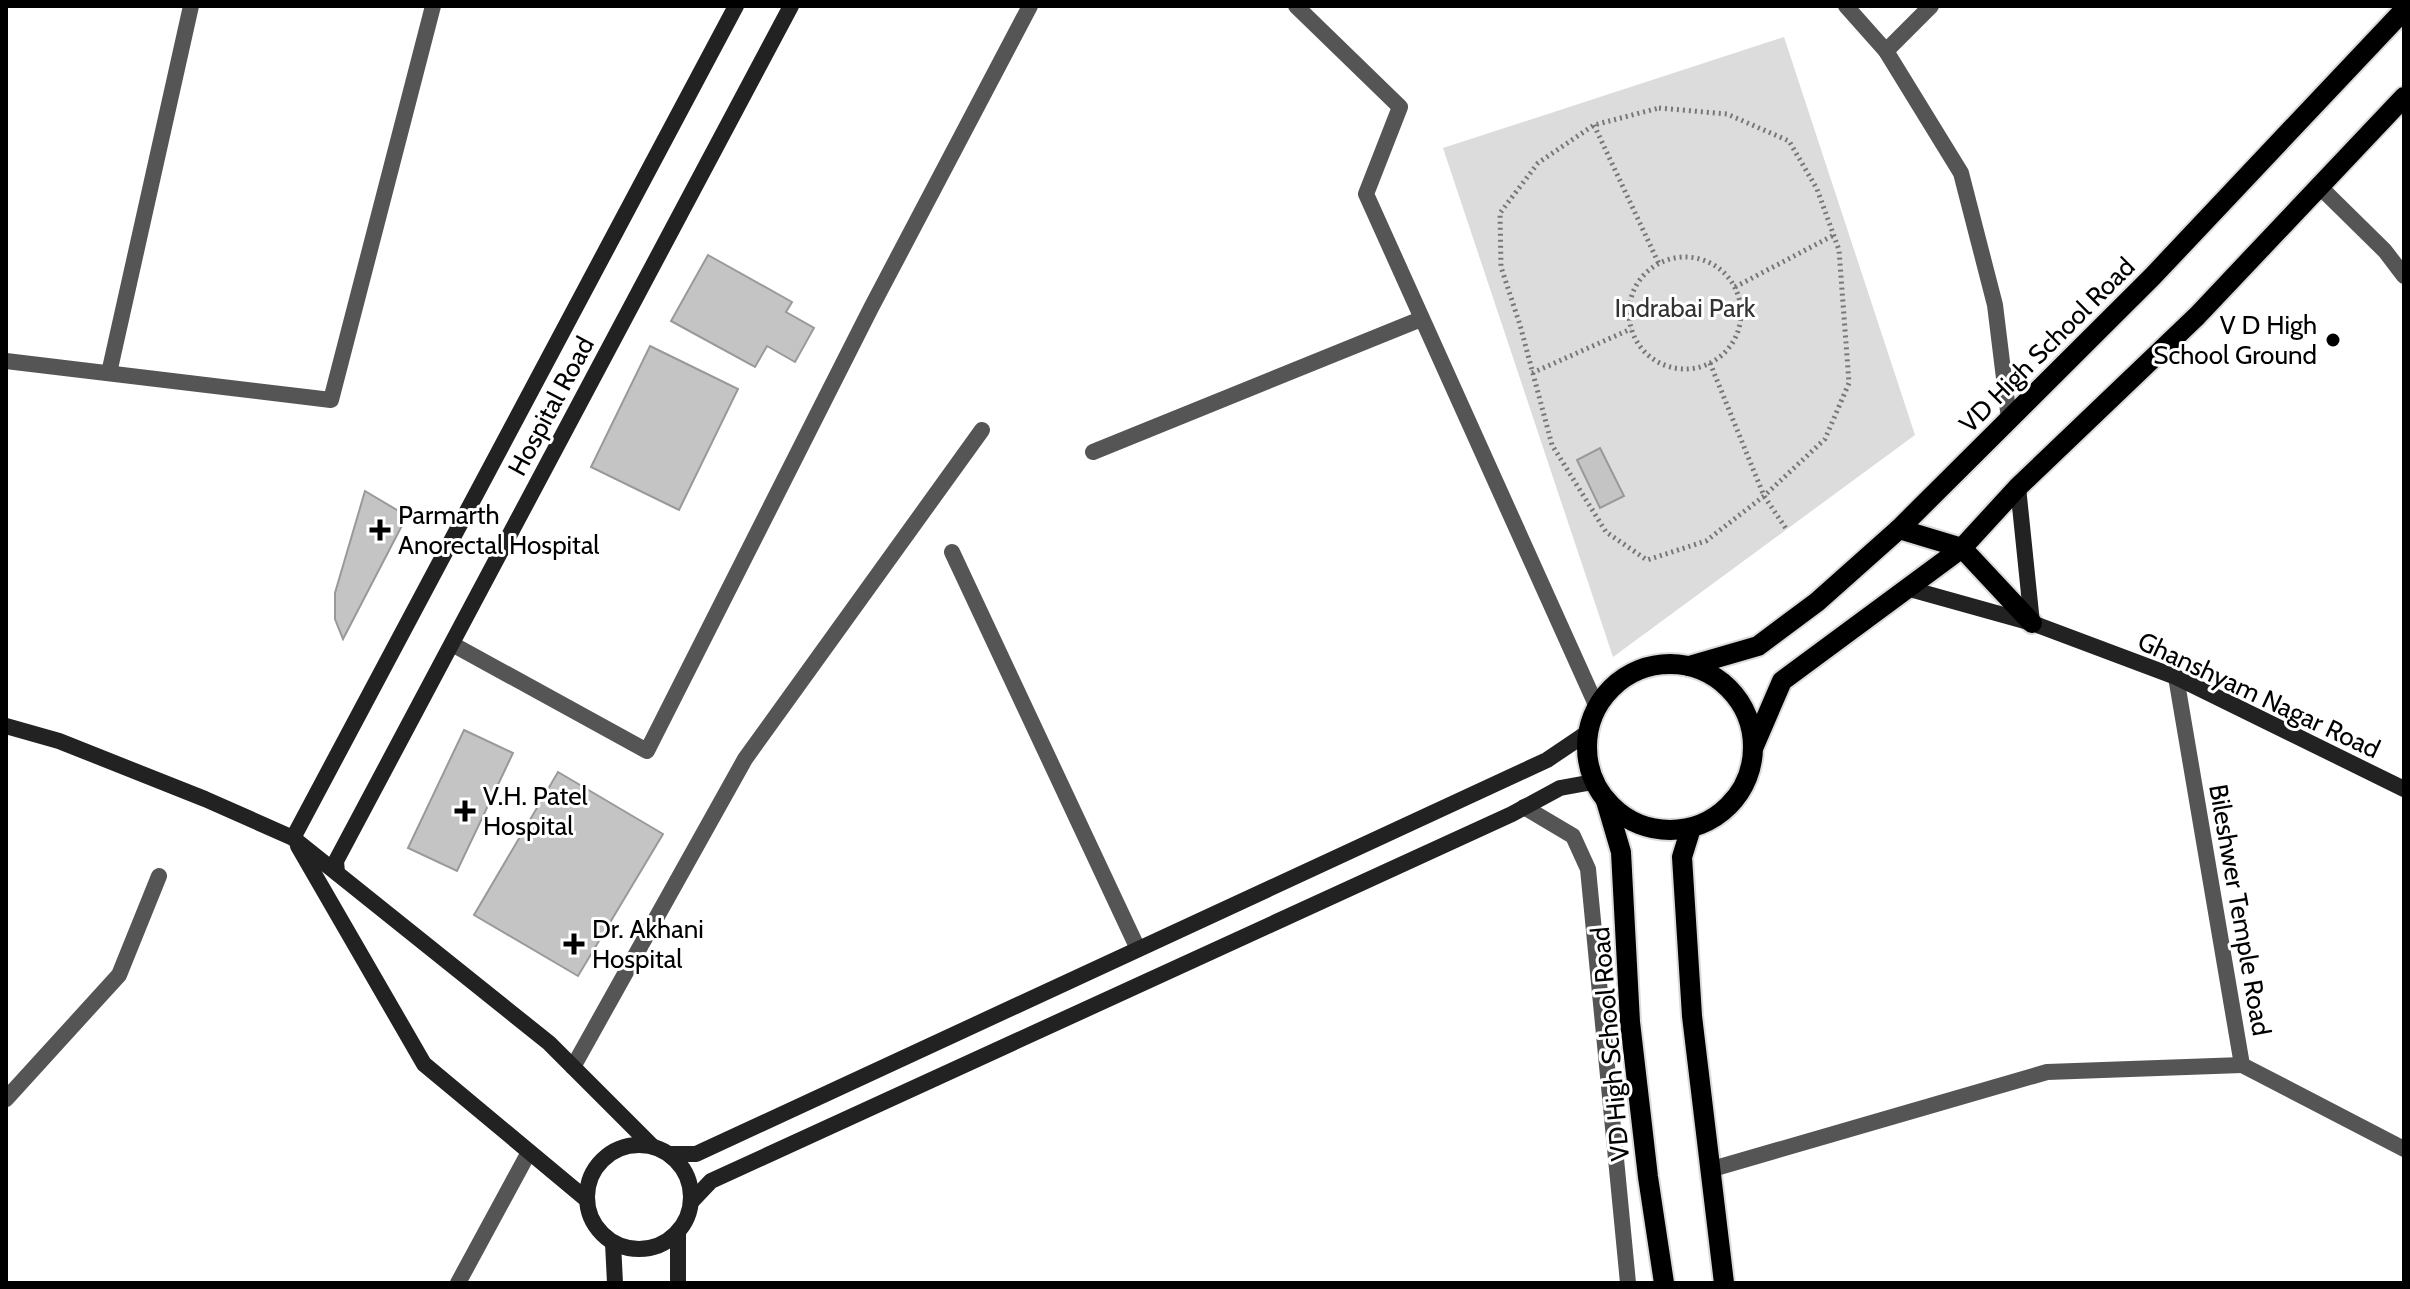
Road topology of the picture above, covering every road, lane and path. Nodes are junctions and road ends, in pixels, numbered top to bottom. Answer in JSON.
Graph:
{"nodes":[{"id":1,"x":191,"y":6,"type":"edge"},
{"id":2,"x":433,"y":6,"type":"edge"},
{"id":3,"x":736,"y":6,"type":"edge"},
{"id":4,"x":791,"y":6,"type":"edge"},
{"id":5,"x":1030,"y":6,"type":"edge"},
{"id":6,"x":1296,"y":6,"type":"edge"},
{"id":7,"x":1846,"y":6,"type":"edge"},
{"id":8,"x":1931,"y":6,"type":"edge"},
{"id":9,"x":2404,"y":10,"type":"edge"},
{"id":10,"x":1886,"y":51,"type":"junction"},
{"id":11,"x":2404,"y":97,"type":"edge"},
{"id":12,"x":1594,"y":125,"type":"junction"},
{"id":13,"x":2319,"y":186,"type":"junction"},
{"id":14,"x":1834,"y":235,"type":"junction"},
{"id":15,"x":1659,"y":264,"type":"junction"},
{"id":16,"x":2404,"y":276,"type":"edge"},
{"id":17,"x":1735,"y":287,"type":"junction"},
{"id":18,"x":1421,"y":319,"type":"junction"},
{"id":19,"x":1631,"y":329,"type":"junction"},
{"id":20,"x":6,"y":361,"type":"edge"},
{"id":21,"x":1710,"y":363,"type":"junction"},
{"id":22,"x":109,"y":373,"type":"junction"},
{"id":23,"x":1532,"y":373,"type":"junction"},
{"id":24,"x":2009,"y":419,"type":"junction"},
{"id":25,"x":982,"y":430,"type":"dead end"},
{"id":26,"x":1093,"y":452,"type":"dead end"},
{"id":27,"x":2018,"y":487,"type":"junction"},
{"id":28,"x":1764,"y":496,"type":"junction"},
{"id":29,"x":1899,"y":529,"type":"junction"},
{"id":30,"x":1787,"y":530,"type":"dead end"},
{"id":31,"x":1962,"y":548,"type":"junction"},
{"id":32,"x":952,"y":552,"type":"dead end"},
{"id":33,"x":1910,"y":589,"type":"junction"},
{"id":34,"x":2032,"y":623,"type":"junction"},
{"id":35,"x":452,"y":644,"type":"junction"},
{"id":36,"x":1689,"y":666,"type":"junction"},
{"id":37,"x":2176,"y":677,"type":"junction"},
{"id":38,"x":1597,"y":707,"type":"junction"},
{"id":39,"x":6,"y":726,"type":"edge"},
{"id":40,"x":1587,"y":733,"type":"junction"},
{"id":41,"x":1754,"y":746,"type":"junction"},
{"id":42,"x":1593,"y":782,"type":"junction"},
{"id":43,"x":2404,"y":789,"type":"edge"},
{"id":44,"x":1606,"y":801,"type":"junction"},
{"id":45,"x":1524,"y":807,"type":"junction"},
{"id":46,"x":1691,"y":828,"type":"junction"},
{"id":47,"x":293,"y":838,"type":"junction"},
{"id":48,"x":337,"y":873,"type":"junction"},
{"id":49,"x":159,"y":876,"type":"dead end"},
{"id":50,"x":1138,"y":949,"type":"junction"},
{"id":51,"x":2242,"y":1065,"type":"junction"},
{"id":52,"x":573,"y":1067,"type":"junction"},
{"id":53,"x":6,"y":1099,"type":"edge"},
{"id":54,"x":652,"y":1146,"type":"junction"},
{"id":55,"x":2404,"y":1149,"type":"edge"},
{"id":56,"x":529,"y":1152,"type":"junction"},
{"id":57,"x":669,"y":1154,"type":"junction"},
{"id":58,"x":1709,"y":1170,"type":"junction"},
{"id":59,"x":586,"y":1199,"type":"junction"},
{"id":60,"x":692,"y":1201,"type":"junction"},
{"id":61,"x":678,"y":1233,"type":"junction"},
{"id":62,"x":613,"y":1243,"type":"junction"},
{"id":63,"x":458,"y":1283,"type":"edge"},
{"id":64,"x":615,"y":1283,"type":"edge"},
{"id":65,"x":678,"y":1283,"type":"edge"},
{"id":66,"x":1628,"y":1283,"type":"edge"},
{"id":67,"x":1664,"y":1283,"type":"edge"},
{"id":68,"x":1724,"y":1283,"type":"edge"}],
"edges":[{"from":1,"to":22,"type":"street"},
{"from":2,"to":22,"type":"street"},
{"from":3,"to":47,"type":"street","name":"Hospital Road"},
{"from":4,"to":35,"type":"street","name":"Hospital Road"},
{"from":5,"to":35,"type":"street"},
{"from":6,"to":18,"type":"street"},
{"from":7,"to":10,"type":"street"},
{"from":8,"to":10,"type":"street"},
{"from":9,"to":24,"type":"main road","name":"VD High School Road"},
{"from":10,"to":24,"type":"street"},
{"from":11,"to":13,"type":"main road"},
{"from":12,"to":14,"type":"path"},
{"from":12,"to":15,"type":"path"},
{"from":12,"to":23,"type":"path"},
{"from":13,"to":16,"type":"street"},
{"from":13,"to":27,"type":"main road"},
{"from":14,"to":17,"type":"path"},
{"from":14,"to":28,"type":"path"},
{"from":15,"to":17,"type":"path"},
{"from":15,"to":19,"type":"path"},
{"from":17,"to":21,"type":"path"},
{"from":18,"to":26,"type":"street"},
{"from":18,"to":38,"type":"street"},
{"from":19,"to":21,"type":"path"},
{"from":19,"to":23,"type":"path"},
{"from":20,"to":22,"type":"street"},
{"from":21,"to":28,"type":"path"},
{"from":23,"to":28,"type":"path"},
{"from":24,"to":29,"type":"main road","name":"VD High School Road"},
{"from":25,"to":52,"type":"street"},
{"from":27,"to":31,"type":"main road"},
{"from":27,"to":34,"type":"street"},
{"from":28,"to":30,"type":"path"},
{"from":29,"to":31,"type":"main road"},
{"from":29,"to":36,"type":"main road","name":"VD High School Road"},
{"from":31,"to":33,"type":"main road"},
{"from":31,"to":34,"type":"main road"},
{"from":32,"to":50,"type":"street"},
{"from":33,"to":34,"type":"street","name":"Ghanshyam Nagar Road"},
{"from":33,"to":41,"type":"main road"},
{"from":34,"to":37,"type":"street","name":"Ghanshyam Nagar Road"},
{"from":35,"to":48,"type":"street","name":"Hospital Road"},
{"from":36,"to":38,"type":"main road"},
{"from":36,"to":41,"type":"main road"},
{"from":37,"to":43,"type":"street","name":"Ghanshyam Nagar Road"},
{"from":37,"to":51,"type":"street","name":"Bileshwer Temple Road"},
{"from":38,"to":40,"type":"main road"},
{"from":39,"to":47,"type":"street"},
{"from":40,"to":42,"type":"main road"},
{"from":40,"to":50,"type":"street"},
{"from":41,"to":46,"type":"main road"},
{"from":42,"to":44,"type":"main road"},
{"from":42,"to":45,"type":"street"},
{"from":44,"to":46,"type":"main road"},
{"from":44,"to":67,"type":"main road","name":"VD High School Road"},
{"from":45,"to":60,"type":"street"},
{"from":45,"to":66,"type":"street"},
{"from":46,"to":58,"type":"main road"},
{"from":47,"to":48,"type":"street"},
{"from":47,"to":56,"type":"street"},
{"from":48,"to":52,"type":"street"},
{"from":49,"to":53,"type":"street"},
{"from":50,"to":57,"type":"street"},
{"from":51,"to":55,"type":"street","name":"Bileshwer Temple Road"},
{"from":51,"to":58,"type":"street"},
{"from":52,"to":54,"type":"street"},
{"from":54,"to":57,"type":"street"},
{"from":54,"to":59,"type":"street"},
{"from":56,"to":59,"type":"street"},
{"from":56,"to":63,"type":"street"},
{"from":57,"to":60,"type":"street"},
{"from":58,"to":68,"type":"main road"},
{"from":59,"to":62,"type":"street"},
{"from":60,"to":61,"type":"street"},
{"from":61,"to":62,"type":"street"},
{"from":61,"to":65,"type":"street"},
{"from":62,"to":64,"type":"street"}]}
